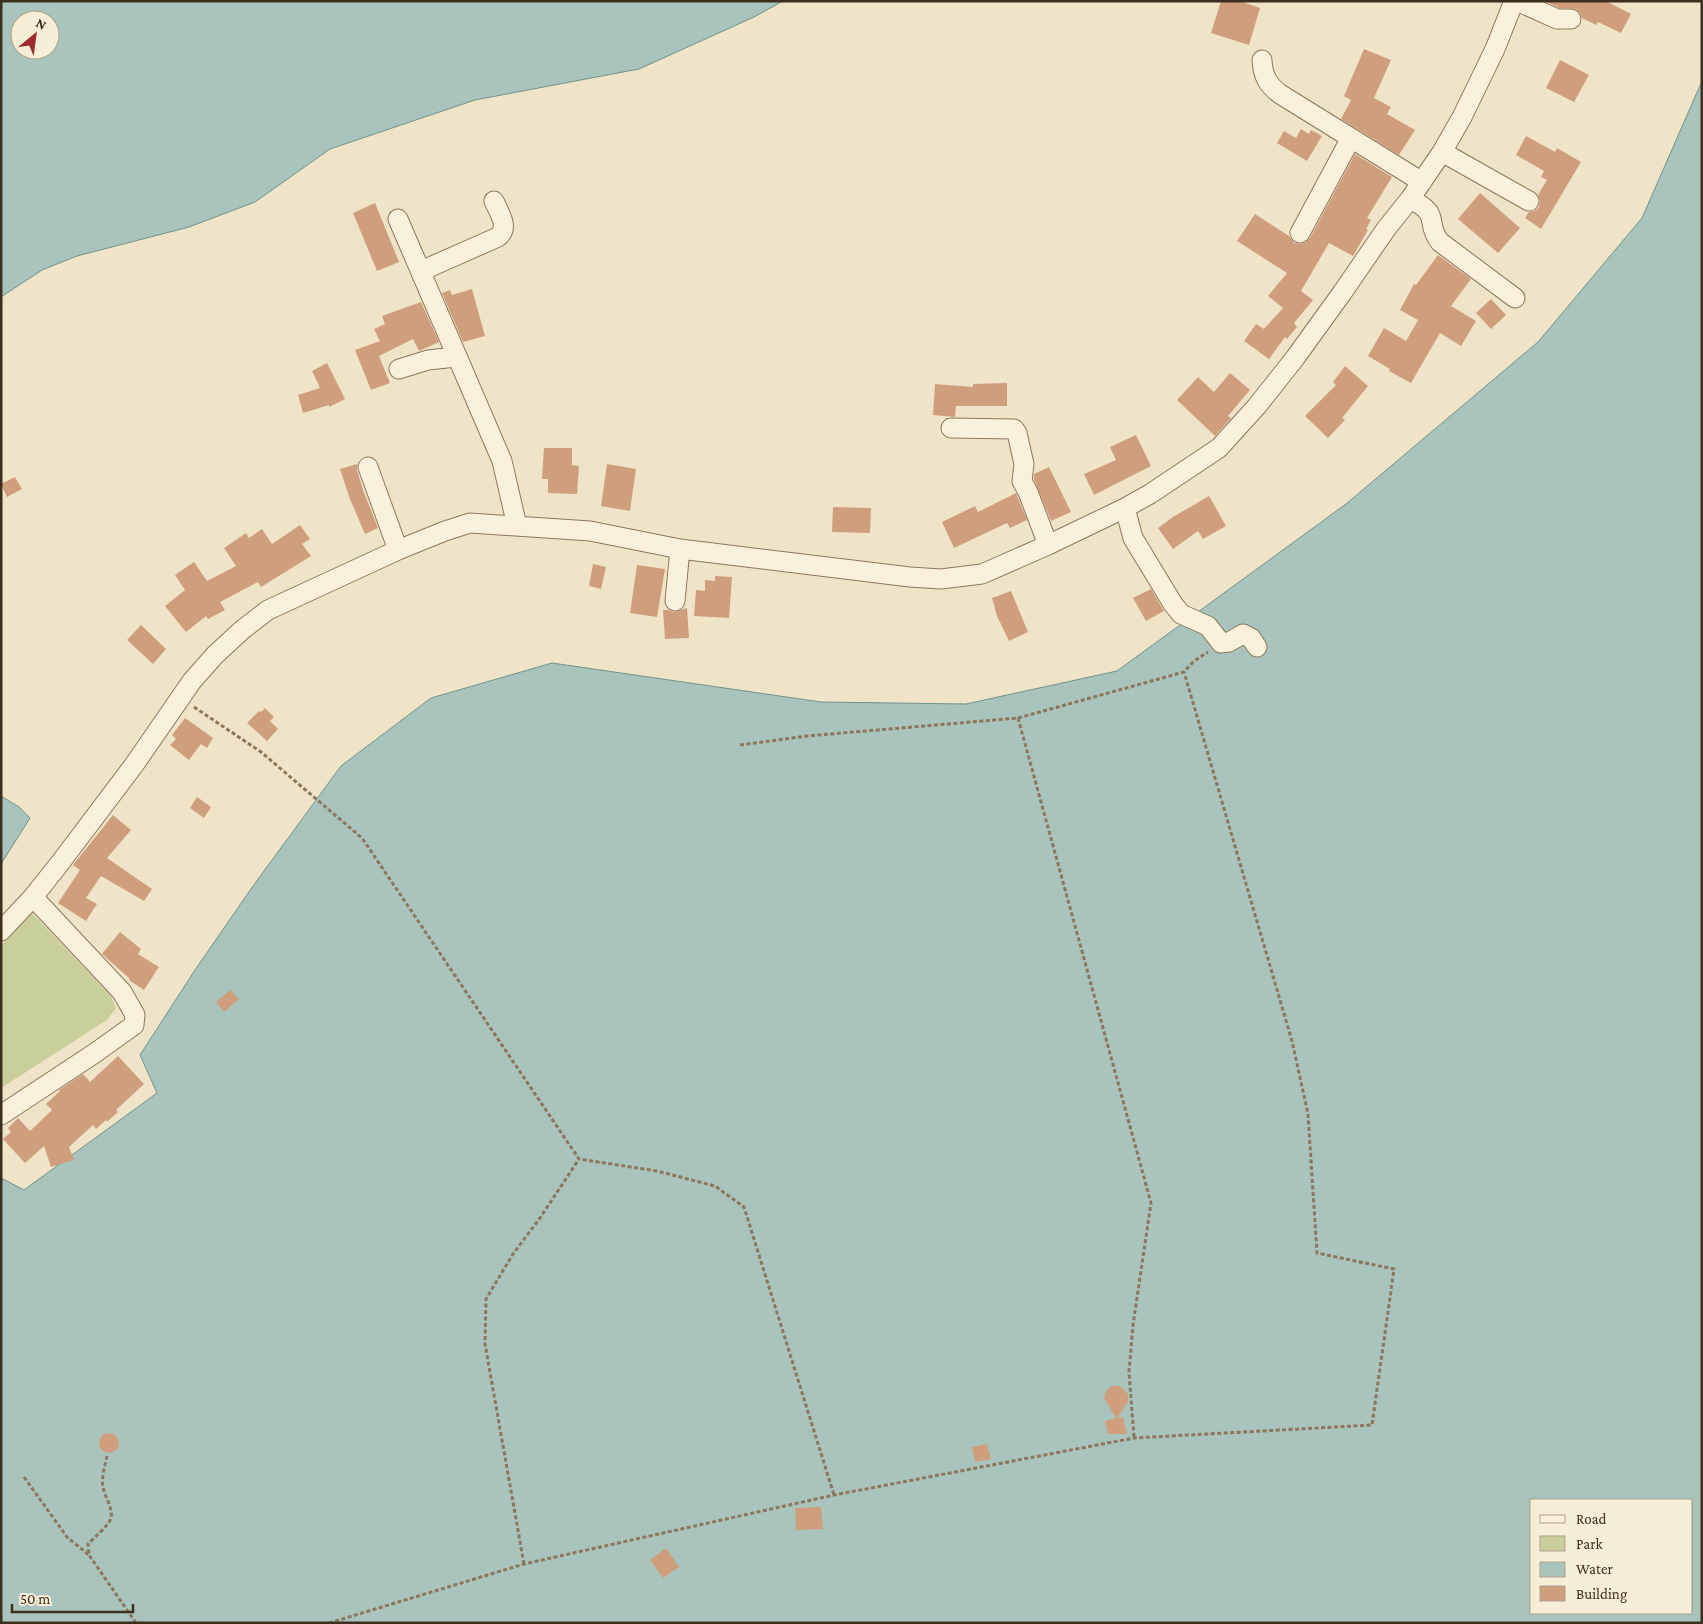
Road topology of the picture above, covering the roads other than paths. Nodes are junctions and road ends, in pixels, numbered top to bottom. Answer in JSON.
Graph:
{"nodes":[{"id":1,"x":1516,"y":1,"type":"edge"},
{"id":2,"x":1571,"y":19,"type":"dead end"},
{"id":3,"x":1262,"y":60,"type":"dead end"},
{"id":4,"x":1351,"y":138,"type":"junction"},
{"id":5,"x":1442,"y":152,"type":"junction"},
{"id":6,"x":1422,"y":182,"type":"junction"},
{"id":7,"x":1410,"y":200,"type":"junction"},
{"id":8,"x":494,"y":201,"type":"dead end"},
{"id":9,"x":1529,"y":201,"type":"dead end"},
{"id":10,"x":398,"y":219,"type":"dead end"},
{"id":11,"x":1300,"y":233,"type":"dead end"},
{"id":12,"x":421,"y":271,"type":"junction"},
{"id":13,"x":1515,"y":298,"type":"dead end"},
{"id":14,"x":456,"y":357,"type":"junction"},
{"id":15,"x":399,"y":369,"type":"dead end"},
{"id":16,"x":951,"y":428,"type":"dead end"},
{"id":17,"x":368,"y":467,"type":"dead end"},
{"id":18,"x":1125,"y":508,"type":"junction"},
{"id":19,"x":517,"y":526,"type":"junction"},
{"id":20,"x":1048,"y":545,"type":"junction"},
{"id":21,"x":680,"y":549,"type":"junction"},
{"id":22,"x":398,"y":550,"type":"junction"},
{"id":23,"x":675,"y":601,"type":"dead end"},
{"id":24,"x":1257,"y":647,"type":"dead end"},
{"id":25,"x":33,"y":897,"type":"junction"},
{"id":26,"x":1,"y":931,"type":"edge"},
{"id":27,"x":1,"y":1115,"type":"edge"}],
"edges":[{"from":1,"to":2,"type":"street"},
{"from":1,"to":5,"type":"street"},
{"from":3,"to":4,"type":"street"},
{"from":4,"to":6,"type":"street"},
{"from":4,"to":11,"type":"street"},
{"from":5,"to":6,"type":"street"},
{"from":5,"to":9,"type":"street"},
{"from":6,"to":7,"type":"street"},
{"from":7,"to":13,"type":"street"},
{"from":7,"to":18,"type":"street"},
{"from":8,"to":12,"type":"street"},
{"from":10,"to":12,"type":"street"},
{"from":12,"to":14,"type":"street"},
{"from":14,"to":15,"type":"street"},
{"from":14,"to":19,"type":"street"},
{"from":16,"to":20,"type":"street"},
{"from":17,"to":22,"type":"street"},
{"from":18,"to":20,"type":"street"},
{"from":18,"to":24,"type":"street"},
{"from":19,"to":21,"type":"street"},
{"from":19,"to":22,"type":"street"},
{"from":20,"to":21,"type":"street"},
{"from":21,"to":23,"type":"street"},
{"from":22,"to":25,"type":"street"},
{"from":25,"to":26,"type":"street"},
{"from":25,"to":27,"type":"street"}]}
